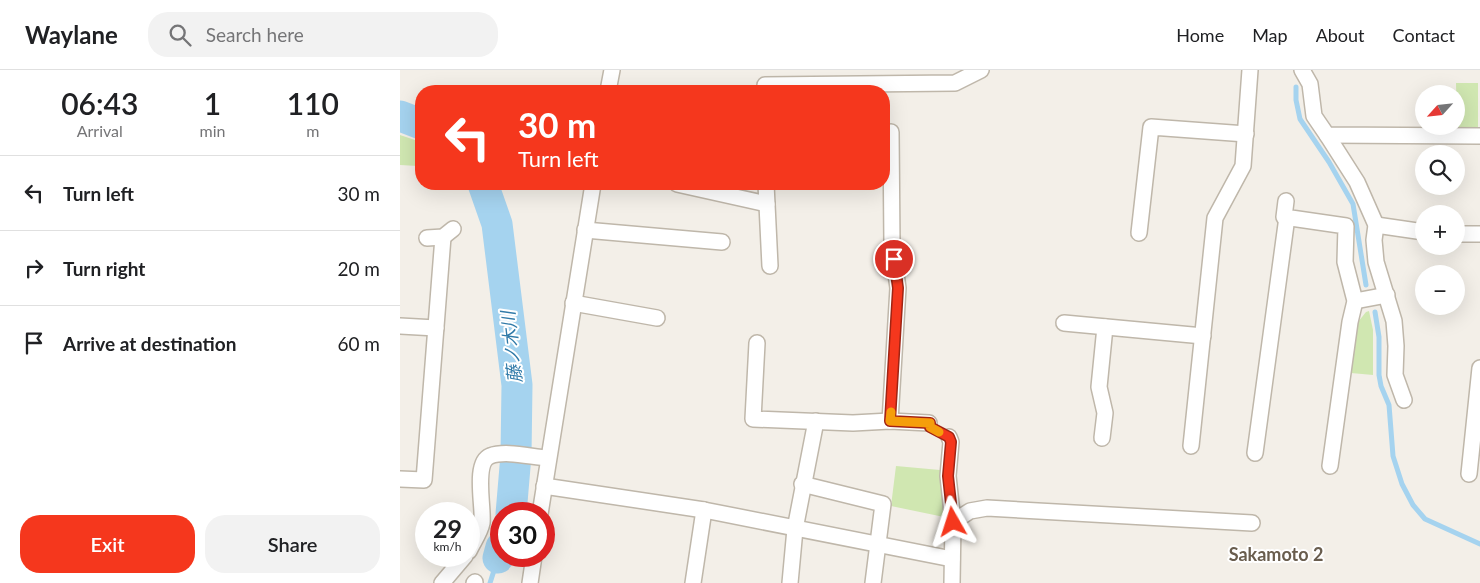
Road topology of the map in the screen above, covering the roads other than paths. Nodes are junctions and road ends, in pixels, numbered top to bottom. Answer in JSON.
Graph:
{"nodes":[{"id":1,"x":612,"y":70,"type":"edge"},
{"id":2,"x":982,"y":70,"type":"edge"},
{"id":3,"x":1250,"y":70,"type":"edge"},
{"id":4,"x":1303,"y":70,"type":"edge"},
{"id":5,"x":609,"y":85,"type":"edge"},
{"id":6,"x":765,"y":85,"type":"dead end"},
{"id":7,"x":1246,"y":134,"type":"junction"},
{"id":8,"x":1327,"y":135,"type":"junction"},
{"id":9,"x":1480,"y":136,"type":"edge"},
{"id":10,"x":592,"y":190,"type":"edge"},
{"id":11,"x":704,"y":190,"type":"edge"},
{"id":12,"x":766,"y":190,"type":"edge"},
{"id":13,"x":889,"y":190,"type":"edge"},
{"id":14,"x":1286,"y":200,"type":"dead end"},
{"id":15,"x":767,"y":204,"type":"junction"},
{"id":16,"x":1287,"y":217,"type":"junction"},
{"id":17,"x":1376,"y":225,"type":"junction"},
{"id":18,"x":585,"y":230,"type":"junction"},
{"id":19,"x":1415,"y":231,"type":"edge"},
{"id":20,"x":1139,"y":233,"type":"dead end"},
{"id":21,"x":1465,"y":234,"type":"edge"},
{"id":22,"x":1480,"y":234,"type":"edge"},
{"id":23,"x":427,"y":238,"type":"dead end"},
{"id":24,"x":722,"y":242,"type":"dead end"},
{"id":25,"x":770,"y":266,"type":"dead end"},
{"id":26,"x":1387,"y":295,"type":"junction"},
{"id":27,"x":1355,"y":301,"type":"junction"},
{"id":28,"x":573,"y":304,"type":"junction"},
{"id":29,"x":657,"y":318,"type":"dead end"},
{"id":30,"x":1064,"y":323,"type":"dead end"},
{"id":31,"x":400,"y":326,"type":"edge"},
{"id":32,"x":1105,"y":327,"type":"junction"},
{"id":33,"x":436,"y":328,"type":"junction"},
{"id":34,"x":1203,"y":336,"type":"junction"},
{"id":35,"x":757,"y":343,"type":"dead end"},
{"id":36,"x":1480,"y":368,"type":"edge"},
{"id":37,"x":1479,"y":390,"type":"edge"},
{"id":38,"x":1404,"y":400,"type":"dead end"},
{"id":39,"x":816,"y":421,"type":"junction"},
{"id":40,"x":890,"y":421,"type":"junction"},
{"id":41,"x":930,"y":423,"type":"joint"},
{"id":42,"x":949,"y":437,"type":"joint"},
{"id":43,"x":1102,"y":438,"type":"dead end"},
{"id":44,"x":1191,"y":446,"type":"dead end"},
{"id":45,"x":1255,"y":453,"type":"dead end"},
{"id":46,"x":548,"y":458,"type":"junction"},
{"id":47,"x":1330,"y":466,"type":"dead end"},
{"id":48,"x":1469,"y":474,"type":"dead end"},
{"id":49,"x":400,"y":479,"type":"edge"},
{"id":50,"x":802,"y":484,"type":"junction"},
{"id":51,"x":544,"y":486,"type":"junction"},
{"id":52,"x":542,"y":502,"type":"edge"},
{"id":53,"x":704,"y":510,"type":"junction"},
{"id":54,"x":953,"y":522,"type":"junction"},
{"id":55,"x":1252,"y":523,"type":"dead end"},
{"id":56,"x":480,"y":527,"type":"edge"},
{"id":57,"x":795,"y":529,"type":"junction"},
{"id":58,"x":876,"y":545,"type":"junction"},
{"id":59,"x":952,"y":559,"type":"junction"},
{"id":60,"x":456,"y":567,"type":"edge"},
{"id":61,"x":532,"y":567,"type":"edge"},
{"id":62,"x":442,"y":583,"type":"edge"},
{"id":63,"x":530,"y":583,"type":"edge"},
{"id":64,"x":693,"y":583,"type":"edge"},
{"id":65,"x":790,"y":583,"type":"edge"},
{"id":66,"x":873,"y":583,"type":"edge"},
{"id":67,"x":952,"y":583,"type":"edge"}],
"edges":[{"from":1,"to":5,"type":"street"},
{"from":2,"to":6,"type":"street"},
{"from":3,"to":7,"type":"street"},
{"from":4,"to":8,"type":"street"},
{"from":7,"to":20,"type":"street"},
{"from":7,"to":34,"type":"street"},
{"from":8,"to":9,"type":"street"},
{"from":8,"to":17,"type":"street"},
{"from":10,"to":18,"type":"street"},
{"from":11,"to":15,"type":"street"},
{"from":12,"to":15,"type":"street"},
{"from":13,"to":40,"type":"street"},
{"from":14,"to":16,"type":"street"},
{"from":15,"to":25,"type":"street"},
{"from":16,"to":27,"type":"street"},
{"from":16,"to":45,"type":"street"},
{"from":17,"to":19,"type":"street"},
{"from":17,"to":26,"type":"street"},
{"from":18,"to":24,"type":"street"},
{"from":18,"to":28,"type":"street"},
{"from":21,"to":22,"type":"street"},
{"from":23,"to":33,"type":"street"},
{"from":26,"to":27,"type":"street"},
{"from":26,"to":38,"type":"street"},
{"from":27,"to":47,"type":"street"},
{"from":28,"to":29,"type":"street"},
{"from":28,"to":46,"type":"street"},
{"from":30,"to":32,"type":"street"},
{"from":31,"to":33,"type":"street"},
{"from":32,"to":34,"type":"street"},
{"from":32,"to":43,"type":"street"},
{"from":33,"to":49,"type":"street"},
{"from":34,"to":44,"type":"street"},
{"from":35,"to":39,"type":"street"},
{"from":36,"to":37,"type":"street"},
{"from":37,"to":48,"type":"street"},
{"from":39,"to":40,"type":"street"},
{"from":39,"to":50,"type":"street"},
{"from":40,"to":41,"type":"street"},
{"from":41,"to":42,"type":"lane"},
{"from":42,"to":54,"type":"street"},
{"from":46,"to":51,"type":"street"},
{"from":46,"to":56,"type":"street"},
{"from":50,"to":57,"type":"street"},
{"from":50,"to":58,"type":"street"},
{"from":51,"to":52,"type":"street"},
{"from":51,"to":53,"type":"street"},
{"from":53,"to":57,"type":"street"},
{"from":53,"to":64,"type":"street"},
{"from":54,"to":55,"type":"street"},
{"from":54,"to":59,"type":"street"},
{"from":57,"to":58,"type":"street"},
{"from":57,"to":65,"type":"street"},
{"from":58,"to":59,"type":"street"},
{"from":58,"to":66,"type":"street"},
{"from":59,"to":67,"type":"street"},
{"from":60,"to":62,"type":"street"},
{"from":61,"to":63,"type":"street"}]}
